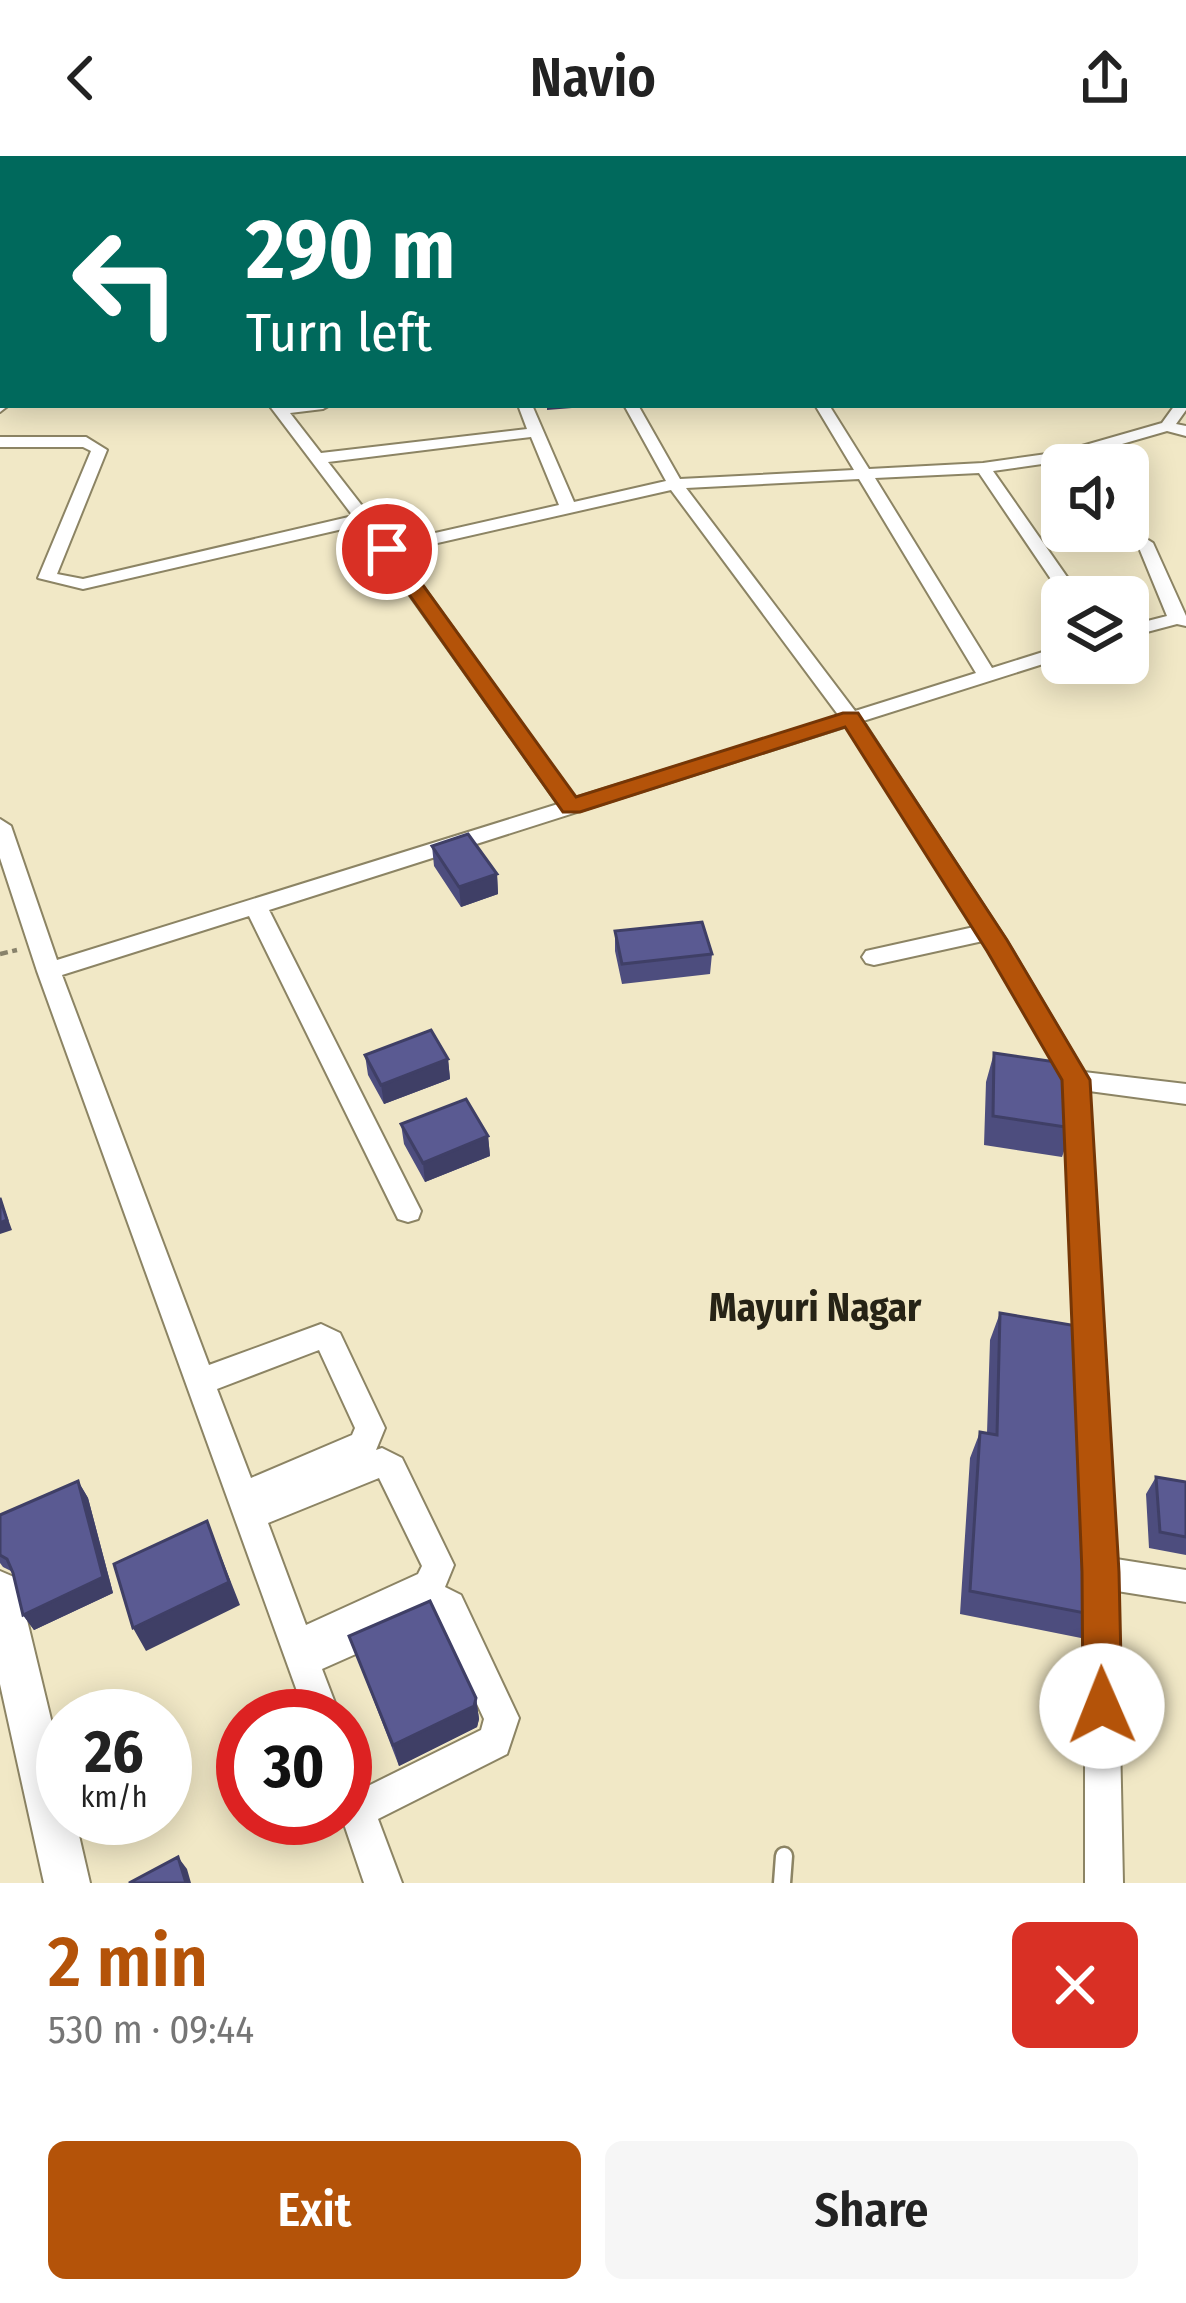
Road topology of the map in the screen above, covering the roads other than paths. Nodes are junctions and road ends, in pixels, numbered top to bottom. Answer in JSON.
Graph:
{"nodes":[{"id":1,"x":279,"y":408,"type":"edge"},
{"id":2,"x":526,"y":408,"type":"edge"},
{"id":3,"x":633,"y":408,"type":"edge"},
{"id":4,"x":824,"y":408,"type":"edge"},
{"id":5,"x":1180,"y":408,"type":"edge"},
{"id":6,"x":1167,"y":426,"type":"junction"},
{"id":7,"x":1186,"y":431,"type":"edge"},
{"id":8,"x":536,"y":432,"type":"junction"},
{"id":9,"x":0,"y":442,"type":"edge"},
{"id":10,"x":314,"y":459,"type":"junction"},
{"id":11,"x":982,"y":468,"type":"junction"},
{"id":12,"x":865,"y":475,"type":"junction"},
{"id":13,"x":675,"y":484,"type":"junction"},
{"id":14,"x":568,"y":507,"type":"junction"},
{"id":15,"x":364,"y":519,"type":"junction"},
{"id":16,"x":387,"y":549,"type":"junction"},
{"id":17,"x":1149,"y":551,"type":"edge"},
{"id":18,"x":1057,"y":576,"type":"edge"},
{"id":19,"x":1182,"y":620,"type":"edge"},
{"id":20,"x":1149,"y":627,"type":"edge"},
{"id":21,"x":1041,"y":659,"type":"edge"},
{"id":22,"x":987,"y":676,"type":"junction"},
{"id":23,"x":850,"y":718,"type":"junction"},
{"id":24,"x":571,"y":807,"type":"junction"},
{"id":25,"x":0,"y":826,"type":"edge"},
{"id":26,"x":256,"y":908,"type":"junction"},
{"id":27,"x":989,"y":932,"type":"junction"},
{"id":28,"x":874,"y":957,"type":"dead end"},
{"id":29,"x":49,"y":971,"type":"junction"},
{"id":30,"x":1076,"y":1080,"type":"junction"},
{"id":31,"x":1186,"y":1094,"type":"edge"},
{"id":32,"x":408,"y":1211,"type":"dead end"},
{"id":33,"x":202,"y":1382,"type":"junction"},
{"id":34,"x":247,"y":1505,"type":"junction"},
{"id":35,"x":1101,"y":1572,"type":"junction"},
{"id":36,"x":1186,"y":1586,"type":"edge"},
{"id":37,"x":0,"y":1591,"type":"edge"},
{"id":38,"x":300,"y":1653,"type":"junction"},
{"id":39,"x":313,"y":1689,"type":"edge"},
{"id":40,"x":372,"y":1786,"type":"edge"},
{"id":41,"x":369,"y":1845,"type":"edge"},
{"id":42,"x":784,"y":1856,"type":"dead end"},
{"id":43,"x":67,"y":1883,"type":"edge"},
{"id":44,"x":383,"y":1883,"type":"edge"},
{"id":45,"x":782,"y":1883,"type":"edge"},
{"id":46,"x":1104,"y":1883,"type":"edge"}],
"edges":[{"from":1,"to":10,"type":"street"},
{"from":2,"to":8,"type":"street"},
{"from":3,"to":13,"type":"street"},
{"from":4,"to":12,"type":"street"},
{"from":5,"to":6,"type":"street"},
{"from":6,"to":7,"type":"street"},
{"from":6,"to":11,"type":"street"},
{"from":8,"to":10,"type":"street"},
{"from":8,"to":14,"type":"street"},
{"from":9,"to":15,"type":"street"},
{"from":10,"to":15,"type":"street"},
{"from":11,"to":12,"type":"street"},
{"from":11,"to":18,"type":"street"},
{"from":12,"to":13,"type":"street"},
{"from":12,"to":22,"type":"street"},
{"from":13,"to":14,"type":"street"},
{"from":13,"to":23,"type":"street"},
{"from":14,"to":16,"type":"street"},
{"from":15,"to":16,"type":"street"},
{"from":16,"to":24,"type":"street"},
{"from":17,"to":19,"type":"street"},
{"from":19,"to":20,"type":"street"},
{"from":21,"to":22,"type":"street"},
{"from":22,"to":23,"type":"street"},
{"from":23,"to":24,"type":"street"},
{"from":23,"to":27,"type":"street"},
{"from":24,"to":26,"type":"street"},
{"from":25,"to":29,"type":"street"},
{"from":26,"to":29,"type":"street"},
{"from":26,"to":32,"type":"street"},
{"from":27,"to":28,"type":"street"},
{"from":27,"to":30,"type":"street"},
{"from":29,"to":33,"type":"street"},
{"from":30,"to":31,"type":"street"},
{"from":30,"to":35,"type":"street"},
{"from":33,"to":34,"type":"street"},
{"from":33,"to":34,"type":"street"},
{"from":34,"to":38,"type":"street"},
{"from":34,"to":38,"type":"street"},
{"from":35,"to":36,"type":"street"},
{"from":35,"to":46,"type":"street"},
{"from":37,"to":43,"type":"street"},
{"from":38,"to":39,"type":"street"},
{"from":38,"to":40,"type":"street"},
{"from":41,"to":44,"type":"street"},
{"from":42,"to":45,"type":"lane"}]}
